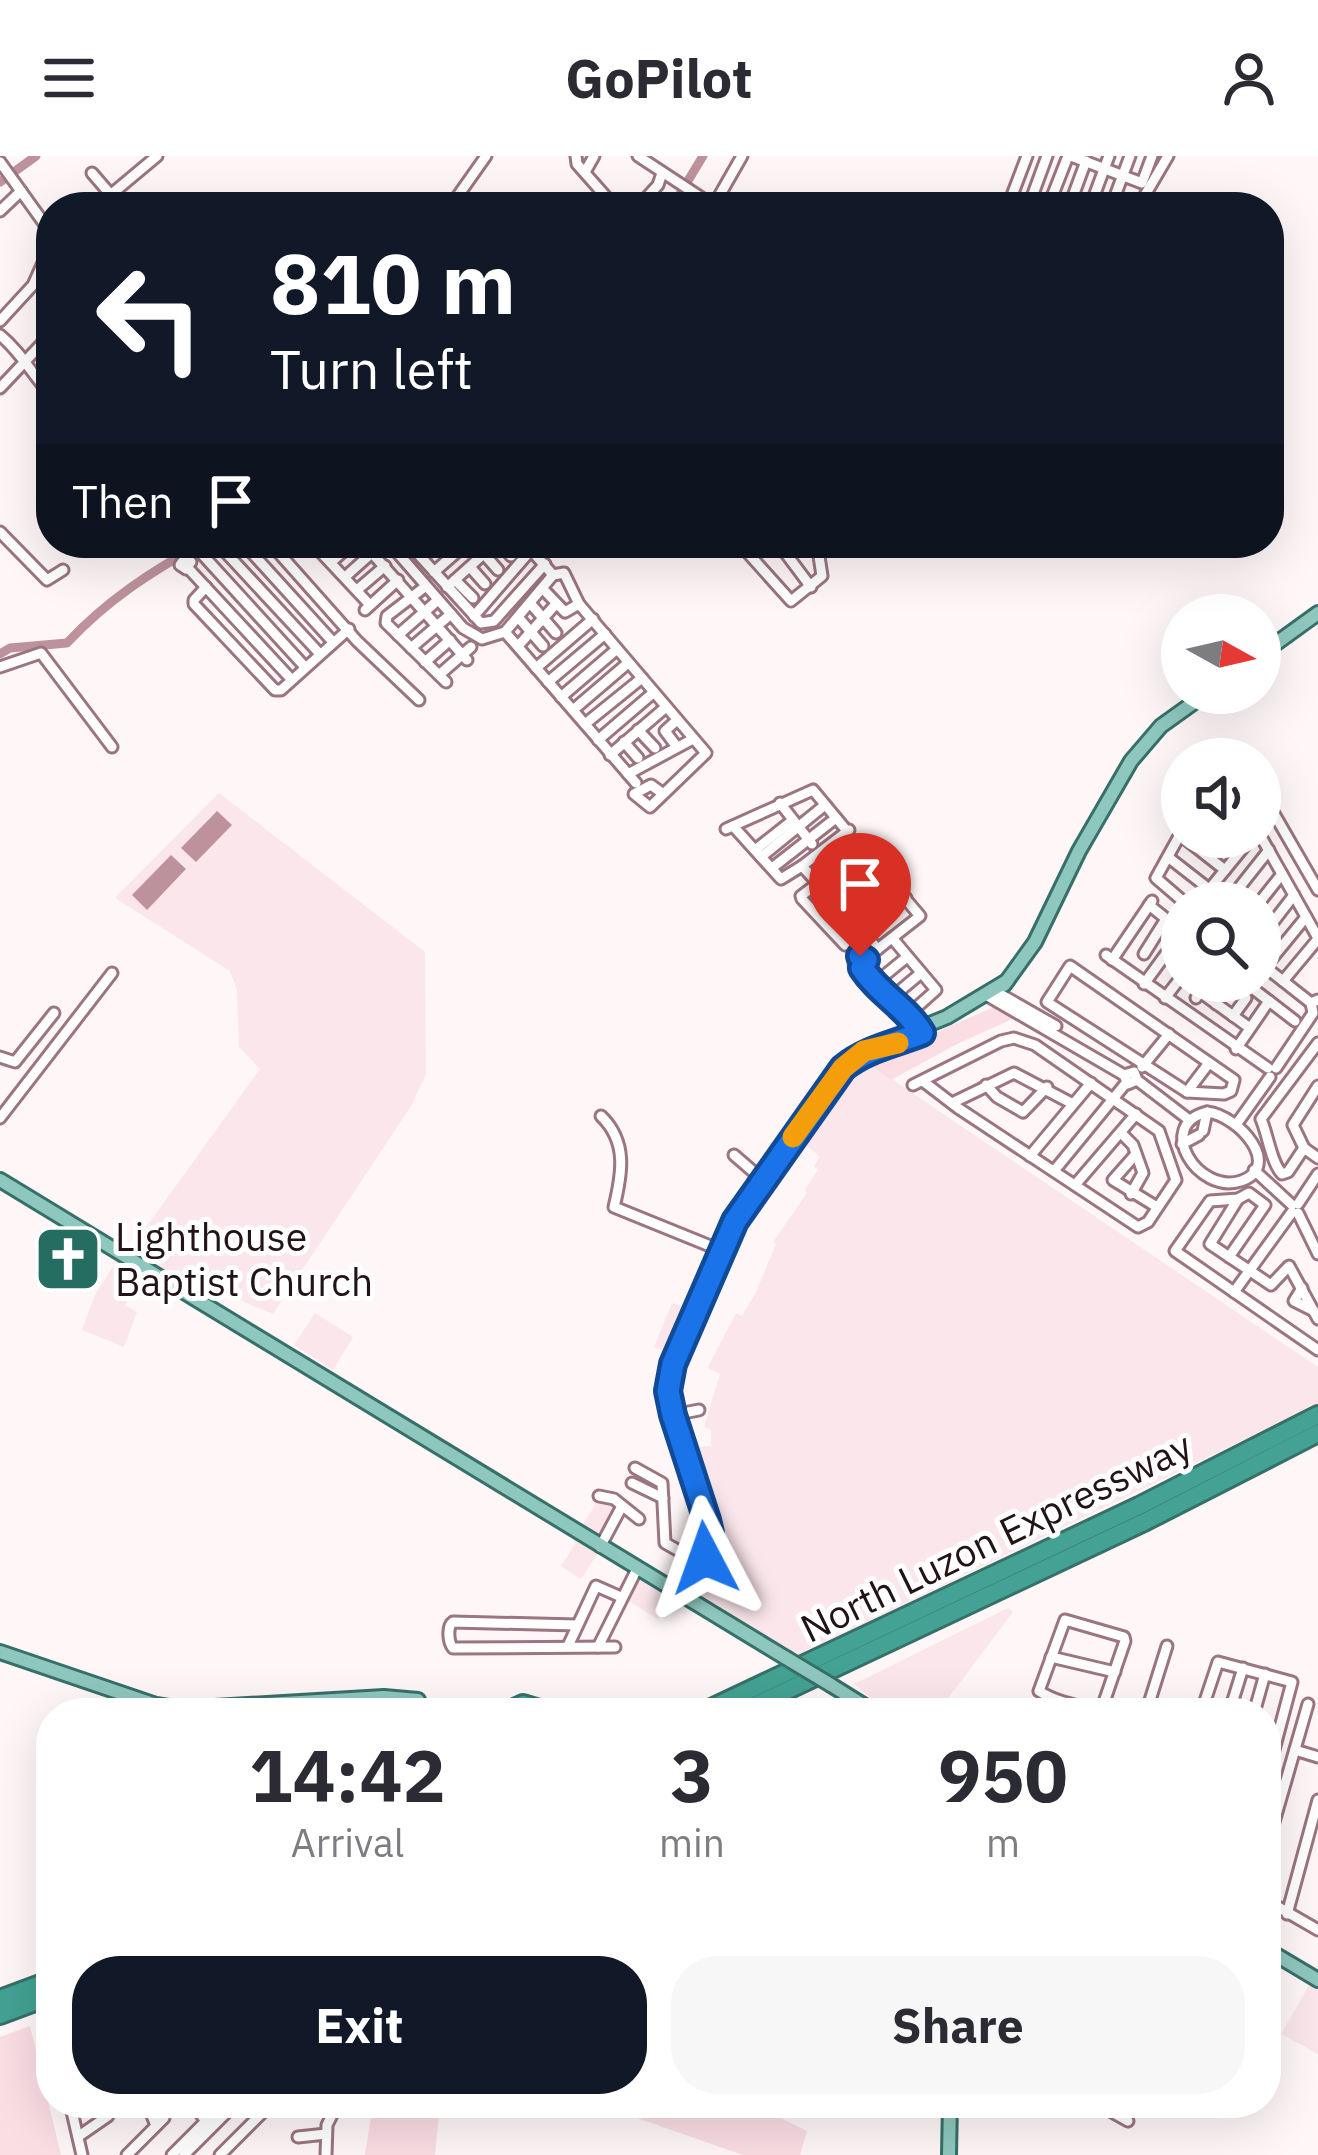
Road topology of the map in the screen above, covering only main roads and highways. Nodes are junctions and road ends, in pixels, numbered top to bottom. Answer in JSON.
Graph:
{"nodes":[{"id":1,"x":1318,"y":613,"type":"edge"},
{"id":2,"x":1281,"y":640,"type":"edge"},
{"id":3,"x":1178,"y":714,"type":"edge"},
{"id":4,"x":0,"y":1180,"type":"edge"},
{"id":5,"x":1318,"y":1415,"type":"edge"},
{"id":6,"x":1318,"y":1433,"type":"edge"},
{"id":7,"x":683,"y":1596,"type":"junction"},
{"id":8,"x":0,"y":1652,"type":"edge"},
{"id":9,"x":831,"y":1686,"type":"junction"},
{"id":10,"x":135,"y":1698,"type":"edge"},
{"id":11,"x":733,"y":1698,"type":"edge"},
{"id":12,"x":771,"y":1698,"type":"edge"},
{"id":13,"x":846,"y":1698,"type":"edge"},
{"id":14,"x":851,"y":1698,"type":"edge"},
{"id":15,"x":1281,"y":1956,"type":"edge"},
{"id":16,"x":1316,"y":1974,"type":"edge"},
{"id":17,"x":36,"y":1986,"type":"edge"},
{"id":18,"x":0,"y":1999,"type":"edge"},
{"id":19,"x":36,"y":2002,"type":"edge"},
{"id":20,"x":0,"y":2015,"type":"edge"},
{"id":21,"x":950,"y":2118,"type":"edge"},
{"id":22,"x":949,"y":2155,"type":"edge"}],
"edges":[{"from":1,"to":2,"type":"main road"},
{"from":3,"to":7,"type":"main road"},
{"from":4,"to":7,"type":"main road"},
{"from":5,"to":11,"type":"highway","name":"North Luzon Expressway"},
{"from":6,"to":12,"type":"highway","name":"North Luzon Expressway"},
{"from":7,"to":9,"type":"main road","bridge":true},
{"from":8,"to":10,"type":"main road"},
{"from":9,"to":13,"type":"main road"},
{"from":9,"to":14,"type":"main road"},
{"from":15,"to":16,"type":"main road"},
{"from":17,"to":18,"type":"highway"},
{"from":19,"to":20,"type":"highway"},
{"from":21,"to":22,"type":"main road"}]}
